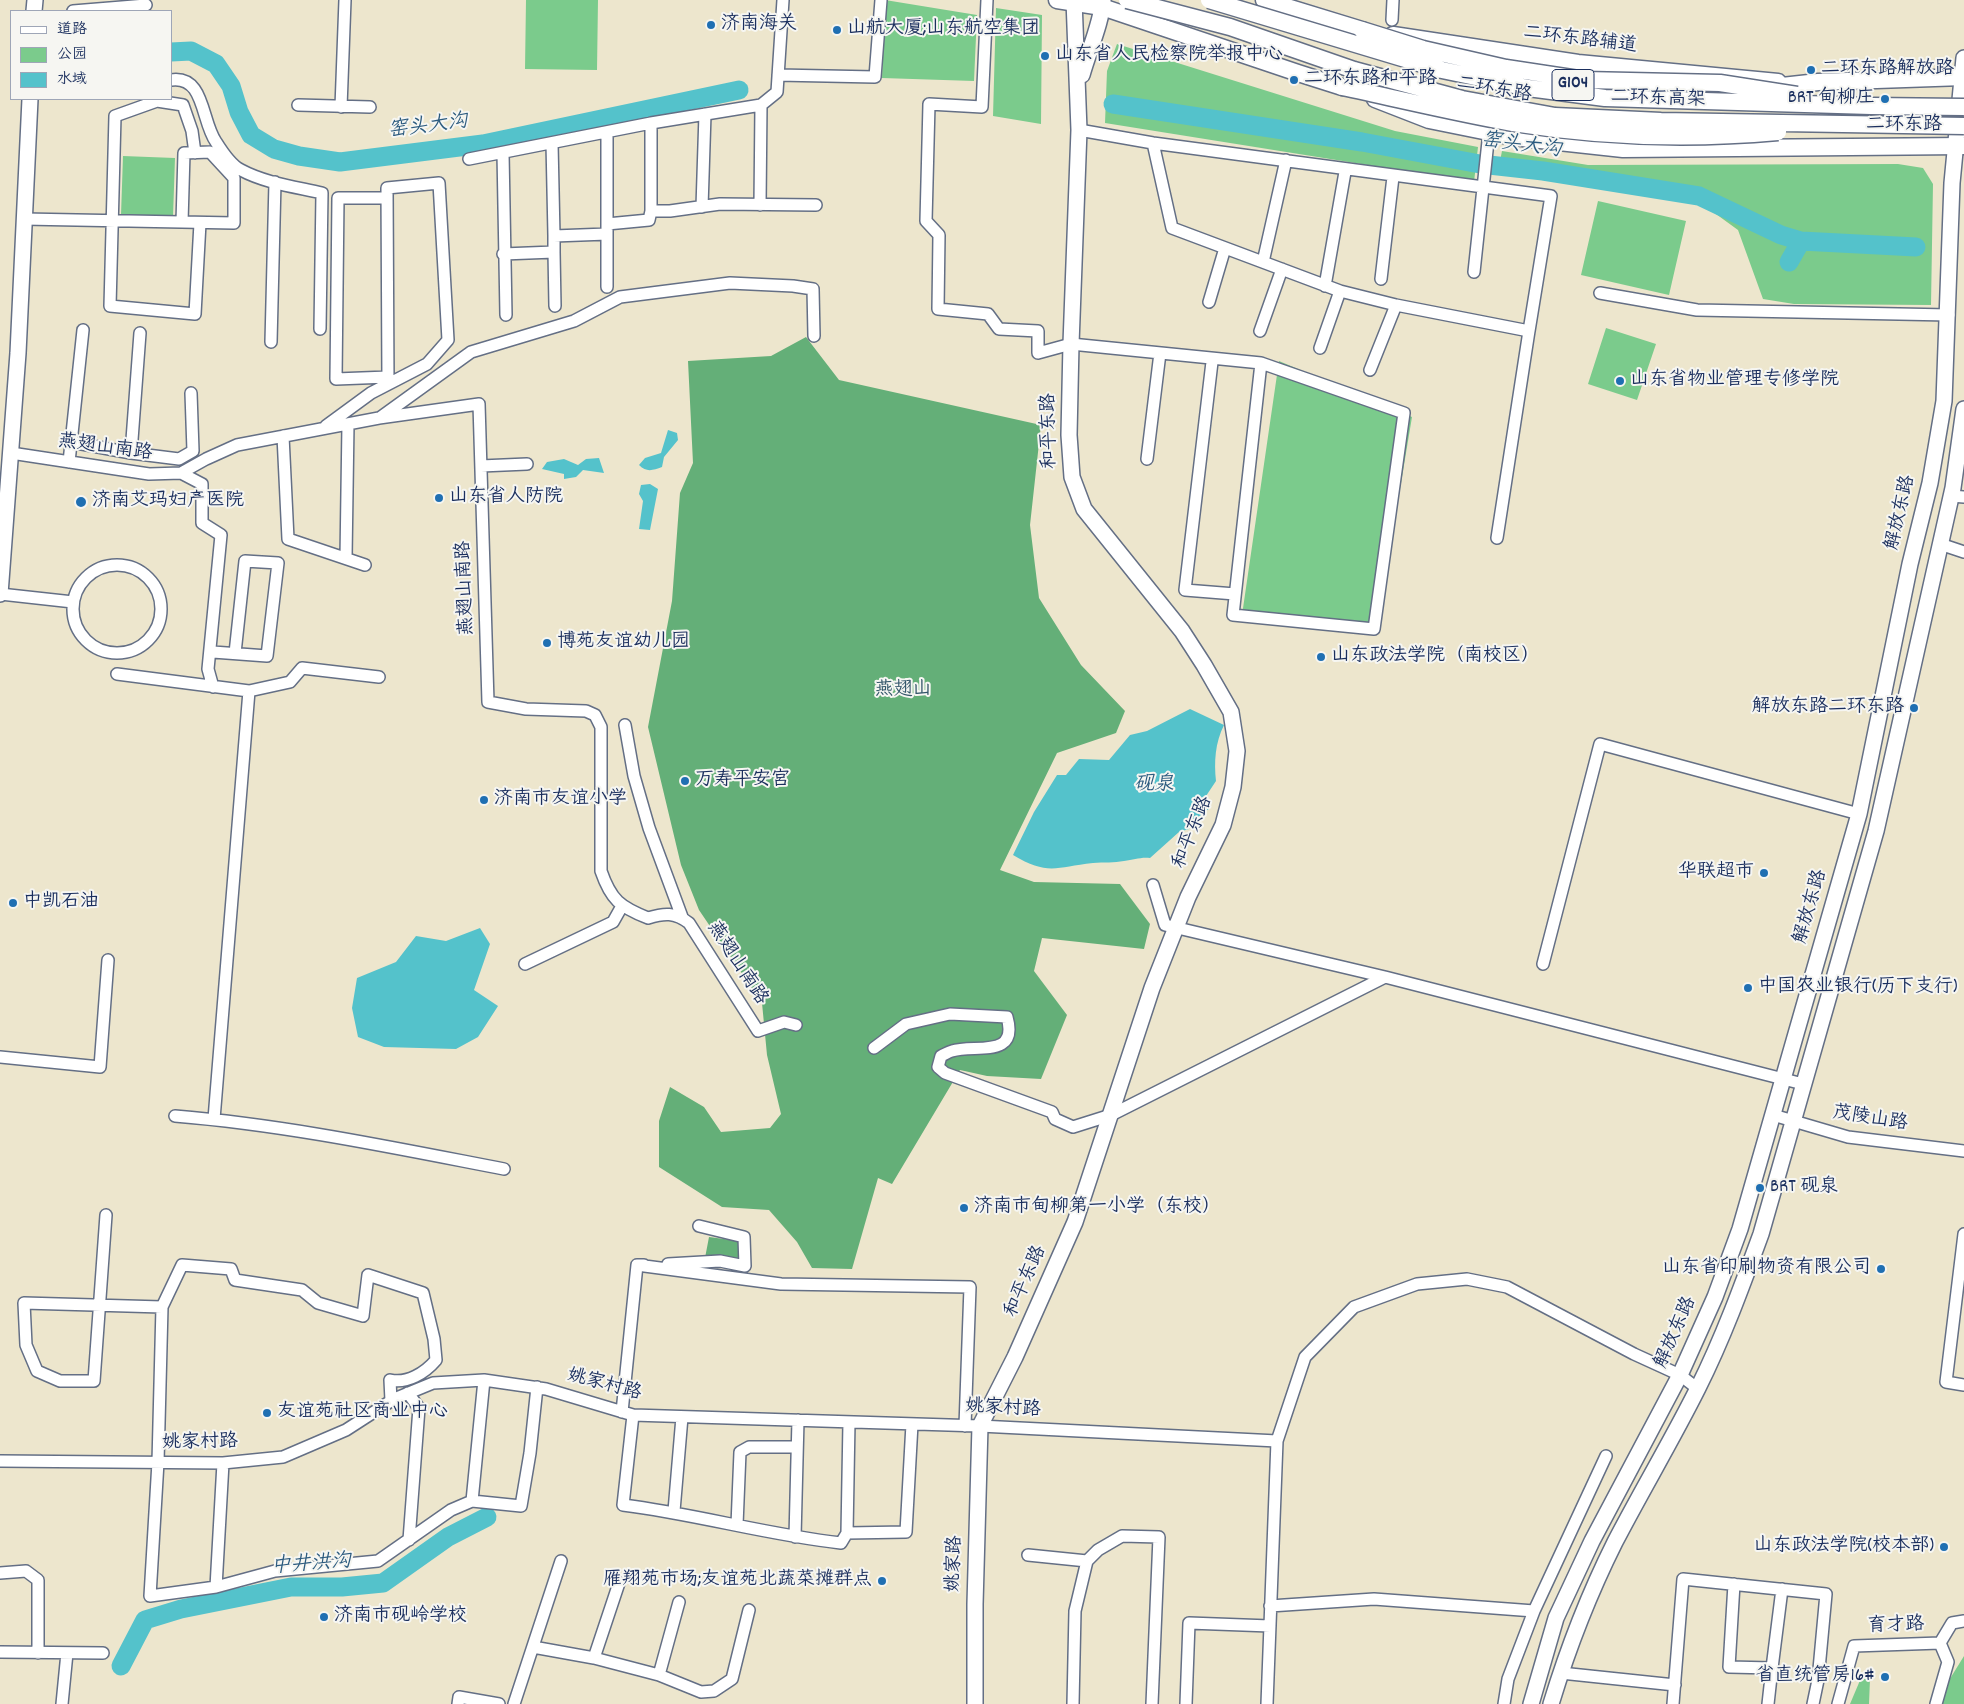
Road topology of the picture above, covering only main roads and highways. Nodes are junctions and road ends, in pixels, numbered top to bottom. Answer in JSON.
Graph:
{"nodes":[{"id":1,"x":1057,"y":0,"type":"edge"},
{"id":2,"x":1127,"y":0,"type":"edge"},
{"id":3,"x":1210,"y":0,"type":"edge"},
{"id":4,"x":1264,"y":0,"type":"edge"},
{"id":5,"x":1074,"y":2,"type":"edge"},
{"id":6,"x":1102,"y":4,"type":"edge"},
{"id":7,"x":1362,"y":30,"type":"junction"},
{"id":8,"x":1964,"y":58,"type":"edge"},
{"id":9,"x":1963,"y":76,"type":"edge"},
{"id":10,"x":1793,"y":84,"type":"junction"},
{"id":11,"x":1079,"y":85,"type":"junction"},
{"id":12,"x":1342,"y":87,"type":"junction"},
{"id":13,"x":33,"y":100,"type":"edge"},
{"id":14,"x":1871,"y":106,"type":"junction"},
{"id":15,"x":1964,"y":107,"type":"edge"},
{"id":16,"x":1869,"y":124,"type":"junction"},
{"id":17,"x":1964,"y":126,"type":"edge"},
{"id":18,"x":1960,"y":146,"type":"edge"},
{"id":19,"x":1749,"y":148,"type":"junction"},
{"id":20,"x":1964,"y":409,"type":"edge"},
{"id":21,"x":1957,"y":497,"type":"edge"},
{"id":22,"x":2,"y":546,"type":"edge"},
{"id":23,"x":0,"y":594,"type":"edge"},
{"id":24,"x":973,"y":1426,"type":"joint"},
{"id":25,"x":975,"y":1704,"type":"edge"},
{"id":26,"x":1531,"y":1704,"type":"edge"},
{"id":27,"x":1551,"y":1704,"type":"edge"}],
"edges":[{"from":1,"to":5,"type":"highway","name":"二环东路","number":"G104"},
{"from":2,"to":16,"type":"highway","name":"二环东高架","bridge":true},
{"from":3,"to":14,"type":"highway","name":"二环东高架","bridge":true},
{"from":4,"to":7,"type":"highway","name":"二环东路","number":"G104"},
{"from":5,"to":6,"type":"highway","name":"二环东路","number":"G104"},
{"from":5,"to":11,"type":"main road","name":"和平东路"},
{"from":6,"to":11,"type":"main road","name":"和平东路"},
{"from":6,"to":12,"type":"highway","name":"二环东路","number":"G104"},
{"from":7,"to":10,"type":"highway","name":"二环东路辅道"},
{"from":7,"to":10,"type":"highway","name":"二环东路","number":"G104"},
{"from":7,"to":14,"type":"highway","bridge":true},
{"from":8,"to":9,"type":"main road","name":"解放东路"},
{"from":9,"to":10,"type":"highway","name":"二环东路","number":"G104"},
{"from":9,"to":18,"type":"main road","name":"解放东路"},
{"from":11,"to":24,"type":"main road","name":"和平东路"},
{"from":12,"to":16,"type":"highway","bridge":true},
{"from":12,"to":19,"type":"highway"},
{"from":12,"to":19,"type":"highway","name":"二环东路","number":"G104"},
{"from":13,"to":22,"type":"main road"},
{"from":14,"to":15,"type":"highway","name":"二环东高架","bridge":true},
{"from":16,"to":17,"type":"highway","name":"二环东高架","bridge":true},
{"from":18,"to":19,"type":"highway","name":"二环东路"},
{"from":18,"to":26,"type":"main road","name":"解放东路"},
{"from":20,"to":21,"type":"main road"},
{"from":21,"to":27,"type":"main road"},
{"from":22,"to":23,"type":"main road"},
{"from":24,"to":25,"type":"main road","name":"姚家路"}]}
